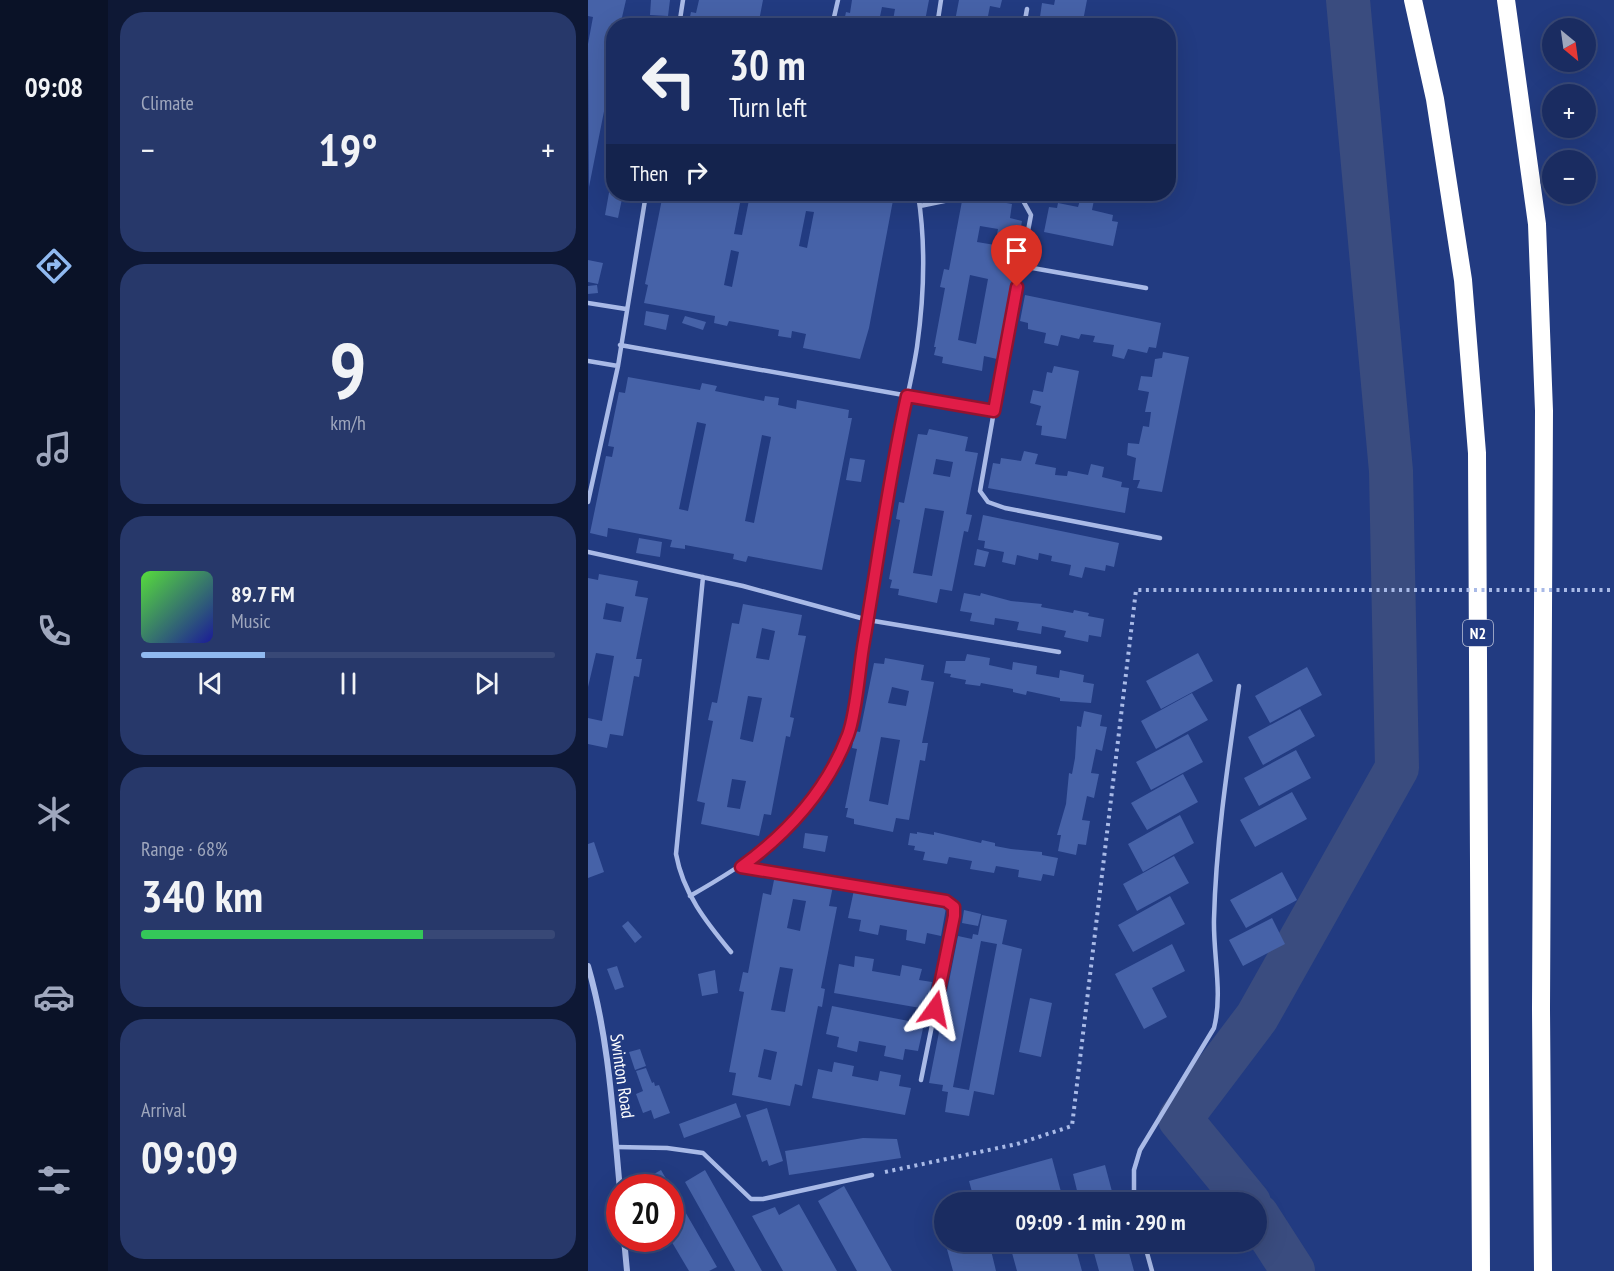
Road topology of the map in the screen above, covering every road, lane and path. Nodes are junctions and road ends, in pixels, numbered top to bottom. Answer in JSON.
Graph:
{"nodes":[{"id":1,"x":682,"y":0,"type":"edge"},
{"id":2,"x":838,"y":0,"type":"edge"},
{"id":3,"x":941,"y":0,"type":"edge"},
{"id":4,"x":1413,"y":0,"type":"edge"},
{"id":5,"x":1506,"y":0,"type":"edge"},
{"id":6,"x":1027,"y":9,"type":"dead end"},
{"id":7,"x":680,"y":18,"type":"edge"},
{"id":8,"x":834,"y":18,"type":"edge"},
{"id":9,"x":938,"y":18,"type":"edge"},
{"id":10,"x":1025,"y":18,"type":"edge"},
{"id":11,"x":645,"y":201,"type":"edge"},
{"id":12,"x":919,"y":201,"type":"edge"},
{"id":13,"x":944,"y":201,"type":"edge"},
{"id":14,"x":1023,"y":201,"type":"edge"},
{"id":15,"x":920,"y":206,"type":"junction"},
{"id":16,"x":1021,"y":266,"type":"junction"},
{"id":17,"x":1146,"y":288,"type":"dead end"},
{"id":18,"x":588,"y":303,"type":"edge"},
{"id":19,"x":626,"y":309,"type":"junction"},
{"id":20,"x":620,"y":345,"type":"junction"},
{"id":21,"x":588,"y":361,"type":"edge"},
{"id":22,"x":618,"y":366,"type":"junction"},
{"id":23,"x":907,"y":396,"type":"junction"},
{"id":24,"x":994,"y":411,"type":"junction"},
{"id":25,"x":588,"y":502,"type":"edge"},
{"id":26,"x":1160,"y":538,"type":"dead end"},
{"id":27,"x":588,"y":552,"type":"edge"},
{"id":28,"x":703,"y":577,"type":"junction"},
{"id":29,"x":1614,"y":590,"type":"edge"},
{"id":30,"x":868,"y":620,"type":"junction"},
{"id":31,"x":1059,"y":652,"type":"dead end"},
{"id":32,"x":1239,"y":686,"type":"dead end"},
{"id":33,"x":741,"y":867,"type":"junction"},
{"id":34,"x":690,"y":896,"type":"junction"},
{"id":35,"x":731,"y":952,"type":"dead end"},
{"id":36,"x":588,"y":966,"type":"edge"},
{"id":37,"x":592,"y":992,"type":"edge"},
{"id":38,"x":921,"y":1080,"type":"dead end"},
{"id":39,"x":616,"y":1147,"type":"junction"},
{"id":40,"x":619,"y":1174,"type":"edge"},
{"id":41,"x":872,"y":1175,"type":"joint"},
{"id":42,"x":1134,"y":1192,"type":"edge"},
{"id":43,"x":625,"y":1252,"type":"edge"},
{"id":44,"x":1147,"y":1252,"type":"edge"},
{"id":45,"x":627,"y":1271,"type":"edge"},
{"id":46,"x":1152,"y":1271,"type":"edge"},
{"id":47,"x":1481,"y":1271,"type":"edge"},
{"id":48,"x":1544,"y":1271,"type":"edge"}],
"edges":[{"from":1,"to":7,"type":"lane"},
{"from":2,"to":8,"type":"lane"},
{"from":3,"to":9,"type":"lane"},
{"from":4,"to":47,"type":"highway","number":"N2"},
{"from":5,"to":48,"type":"highway"},
{"from":6,"to":10,"type":"lane"},
{"from":11,"to":19,"type":"lane"},
{"from":12,"to":15,"type":"lane"},
{"from":13,"to":15,"type":"lane"},
{"from":14,"to":16,"type":"lane"},
{"from":15,"to":23,"type":"lane"},
{"from":16,"to":17,"type":"lane"},
{"from":16,"to":24,"type":"lane"},
{"from":18,"to":19,"type":"lane"},
{"from":19,"to":20,"type":"lane"},
{"from":20,"to":22,"type":"lane"},
{"from":20,"to":23,"type":"lane"},
{"from":21,"to":22,"type":"lane"},
{"from":22,"to":25,"type":"lane"},
{"from":23,"to":24,"type":"lane"},
{"from":23,"to":30,"type":"lane"},
{"from":24,"to":26,"type":"lane"},
{"from":27,"to":28,"type":"lane"},
{"from":28,"to":30,"type":"lane"},
{"from":28,"to":34,"type":"lane"},
{"from":29,"to":41,"type":"path","bridge":true},
{"from":30,"to":31,"type":"lane"},
{"from":30,"to":33,"type":"lane"},
{"from":32,"to":42,"type":"lane"},
{"from":33,"to":34,"type":"lane"},
{"from":33,"to":38,"type":"lane"},
{"from":34,"to":35,"type":"lane"},
{"from":36,"to":37,"type":"street","name":"Swinton Road"},
{"from":37,"to":39,"type":"street","name":"Swinton Road"},
{"from":39,"to":40,"type":"street","name":"Swinton Road"},
{"from":39,"to":41,"type":"lane"},
{"from":43,"to":45,"type":"street"},
{"from":44,"to":46,"type":"lane"}]}
